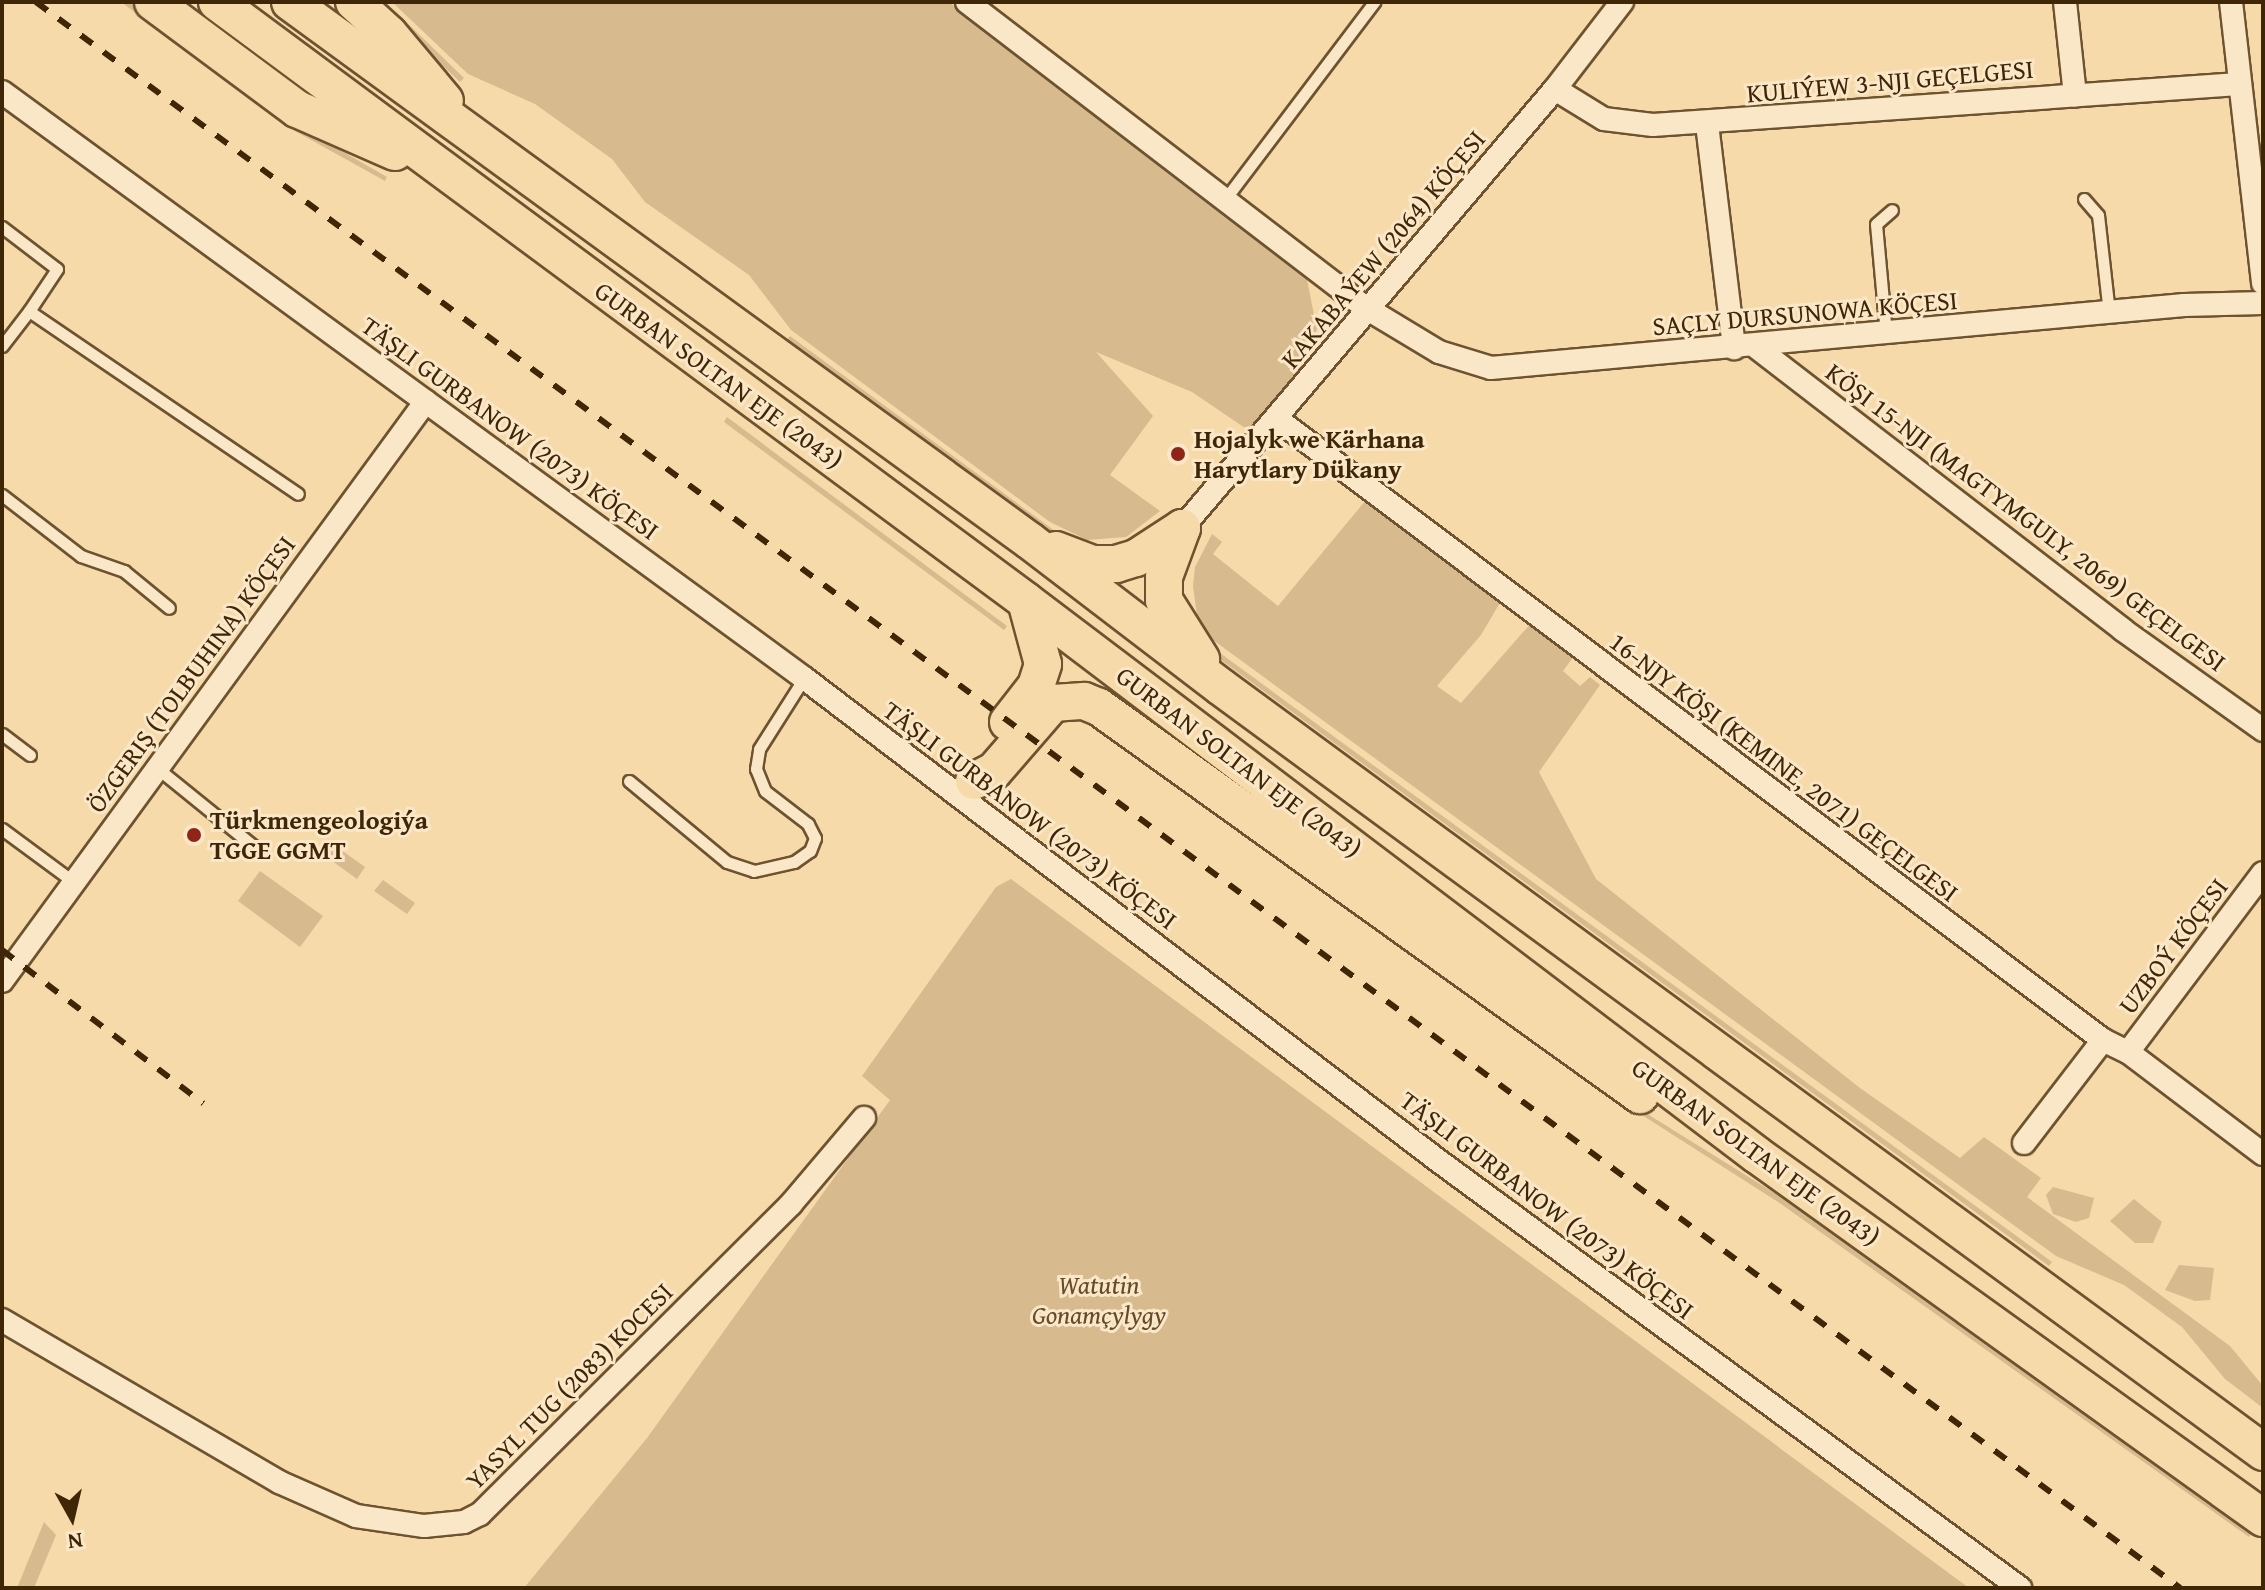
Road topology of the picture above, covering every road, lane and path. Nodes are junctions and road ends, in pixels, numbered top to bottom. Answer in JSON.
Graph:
{"nodes":[{"id":1,"x":153,"y":2,"type":"edge"},
{"id":2,"x":217,"y":2,"type":"edge"},
{"id":3,"x":290,"y":2,"type":"edge"},
{"id":4,"x":354,"y":2,"type":"edge"},
{"id":5,"x":967,"y":2,"type":"edge"},
{"id":6,"x":1374,"y":2,"type":"edge"},
{"id":7,"x":1622,"y":2,"type":"edge"},
{"id":8,"x":2065,"y":2,"type":"edge"},
{"id":9,"x":2231,"y":2,"type":"edge"},
{"id":10,"x":2239,"y":84,"type":"junction"},
{"id":11,"x":1555,"y":89,"type":"junction"},
{"id":12,"x":2,"y":92,"type":"edge"},
{"id":13,"x":2075,"y":95,"type":"junction"},
{"id":14,"x":1707,"y":124,"type":"junction"},
{"id":15,"x":477,"y":139,"type":"junction"},
{"id":16,"x":447,"y":174,"type":"junction"},
{"id":17,"x":1226,"y":198,"type":"junction"},
{"id":18,"x":2084,"y":199,"type":"dead end"},
{"id":19,"x":1892,"y":210,"type":"dead end"},
{"id":20,"x":2,"y":227,"type":"edge"},
{"id":21,"x":2263,"y":283,"type":"edge"},
{"id":22,"x":2263,"y":303,"type":"edge"},
{"id":23,"x":1366,"y":308,"type":"junction"},
{"id":24,"x":29,"y":311,"type":"junction"},
{"id":25,"x":2109,"y":313,"type":"junction"},
{"id":26,"x":1886,"y":335,"type":"junction"},
{"id":27,"x":2,"y":346,"type":"edge"},
{"id":28,"x":1745,"y":348,"type":"junction"},
{"id":29,"x":426,"y":401,"type":"junction"},
{"id":30,"x":1277,"y":419,"type":"junction"},
{"id":31,"x":298,"y":494,"type":"dead end"},
{"id":32,"x":2,"y":495,"type":"edge"},
{"id":33,"x":1182,"y":528,"type":"junction"},
{"id":34,"x":1030,"y":541,"type":"junction"},
{"id":35,"x":1026,"y":601,"type":"junction"},
{"id":36,"x":169,"y":608,"type":"dead end"},
{"id":37,"x":804,"y":678,"type":"junction"},
{"id":38,"x":1221,"y":687,"type":"junction"},
{"id":39,"x":2263,"y":730,"type":"edge"},
{"id":40,"x":2,"y":734,"type":"edge"},
{"id":41,"x":30,"y":755,"type":"dead end"},
{"id":42,"x":157,"y":768,"type":"junction"},
{"id":43,"x":629,"y":781,"type":"dead end"},
{"id":44,"x":967,"y":790,"type":"junction"},
{"id":45,"x":2,"y":829,"type":"edge"},
{"id":46,"x":257,"y":849,"type":"dead end"},
{"id":47,"x":2263,"y":873,"type":"edge"},
{"id":48,"x":74,"y":882,"type":"junction"},
{"id":49,"x":2,"y":981,"type":"edge"},
{"id":50,"x":2103,"y":1040,"type":"junction"},
{"id":51,"x":2128,"y":1052,"type":"junction"},
{"id":52,"x":864,"y":1118,"type":"dead end"},
{"id":53,"x":2024,"y":1143,"type":"dead end"},
{"id":54,"x":2263,"y":1154,"type":"edge"},
{"id":55,"x":1757,"y":1155,"type":"junction"},
{"id":56,"x":2,"y":1320,"type":"edge"},
{"id":57,"x":2263,"y":1452,"type":"edge"},
{"id":58,"x":2263,"y":1518,"type":"edge"},
{"id":59,"x":2020,"y":1588,"type":"edge"}],
"edges":[{"from":1,"to":16,"type":"highway"},
{"from":2,"to":16,"type":"highway","name":"GURBAN SOLTAN EJE (2043)"},
{"from":3,"to":15,"type":"highway","name":"GURBAN SOLTAN EJE (2043)"},
{"from":4,"to":15,"type":"highway"},
{"from":5,"to":17,"type":"street","name":"SAÇLY DURSUNOWA KÖÇESI"},
{"from":6,"to":17,"type":"lane"},
{"from":7,"to":11,"type":"street","name":"KAKABAÝEW (2064) KÖÇESI"},
{"from":8,"to":13,"type":"street"},
{"from":9,"to":10,"type":"street"},
{"from":10,"to":13,"type":"street","name":"KULIÝEW 3-NJI GEÇELGESI"},
{"from":10,"to":21,"type":"street"},
{"from":11,"to":14,"type":"street","name":"KULIÝEW 3-NJI GEÇELGESI"},
{"from":11,"to":23,"type":"street","name":"KAKABAÝEW (2064) KÖÇESI"},
{"from":12,"to":29,"type":"street","name":"TÄŞLI GURBANOW (2073) KÖÇESI"},
{"from":13,"to":14,"type":"street","name":"KULIÝEW 3-NJI GEÇELGESI"},
{"from":14,"to":28,"type":"street"},
{"from":15,"to":34,"type":"highway","name":"GURBAN SOLTAN EJE (2043)"},
{"from":16,"to":35,"type":"highway","name":"GURBAN SOLTAN EJE (2043)"},
{"from":17,"to":23,"type":"street","name":"SAÇLY DURSUNOWA KÖÇESI"},
{"from":18,"to":25,"type":"lane"},
{"from":19,"to":26,"type":"lane"},
{"from":20,"to":24,"type":"lane"},
{"from":22,"to":25,"type":"street","name":"SAÇLY DURSUNOWA KÖÇESI"},
{"from":23,"to":28,"type":"street","name":"SAÇLY DURSUNOWA KÖÇESI"},
{"from":23,"to":30,"type":"street","name":"KAKABAÝEW (2064) KÖÇESI"},
{"from":24,"to":27,"type":"lane"},
{"from":24,"to":31,"type":"lane"},
{"from":25,"to":26,"type":"street","name":"SAÇLY DURSUNOWA KÖÇESI"},
{"from":26,"to":28,"type":"street","name":"SAÇLY DURSUNOWA KÖÇESI"},
{"from":28,"to":39,"type":"street","name":"KÖŞI 15-NJI (MAGTYMGULY, 2069) GEÇELGESI"},
{"from":29,"to":37,"type":"street","name":"TÄŞLI GURBANOW (2073) KÖÇESI"},
{"from":29,"to":42,"type":"street","name":"ÖZGERIŞ (TOLBUHINA) KÖÇESI"},
{"from":30,"to":33,"type":"street","name":"KAKABAÝEW (2064) KÖÇESI"},
{"from":30,"to":50,"type":"street","name":"16-NJY KÖŞI (KEMINE, 2071) GEÇELGESI"},
{"from":32,"to":36,"type":"lane"},
{"from":33,"to":34,"type":"highway"},
{"from":33,"to":38,"type":"highway"},
{"from":34,"to":38,"type":"highway","name":"GURBAN SOLTAN EJE (2043)"},
{"from":35,"to":44,"type":"highway"},
{"from":35,"to":55,"type":"highway","name":"GURBAN SOLTAN EJE (2043)"},
{"from":37,"to":43,"type":"lane"},
{"from":37,"to":44,"type":"street","name":"TÄŞLI GURBANOW (2073) KÖÇESI"},
{"from":38,"to":57,"type":"highway","name":"GURBAN SOLTAN EJE (2043)"},
{"from":40,"to":41,"type":"lane"},
{"from":42,"to":46,"type":"lane"},
{"from":42,"to":48,"type":"street","name":"ÖZGERIŞ (TOLBUHINA) KÖÇESI"},
{"from":44,"to":55,"type":"highway"},
{"from":44,"to":59,"type":"street","name":"TÄŞLI GURBANOW (2073) KÖÇESI"},
{"from":45,"to":48,"type":"lane"},
{"from":47,"to":51,"type":"street","name":"UZBOÝ KÖÇESI"},
{"from":48,"to":49,"type":"street","name":"ÖZGERIŞ (TOLBUHINA) KÖÇESI"},
{"from":50,"to":51,"type":"street","name":"16-NJY KÖŞI (KEMINE, 2071) GEÇELGESI"},
{"from":50,"to":53,"type":"street"},
{"from":51,"to":54,"type":"street","name":"16-NJY KÖŞI (KEMINE, 2071) GEÇELGESI"},
{"from":52,"to":56,"type":"street","name":"YASYL TUG (2083) KOCESI"},
{"from":55,"to":58,"type":"highway","name":"GURBAN SOLTAN EJE (2043)"}]}
